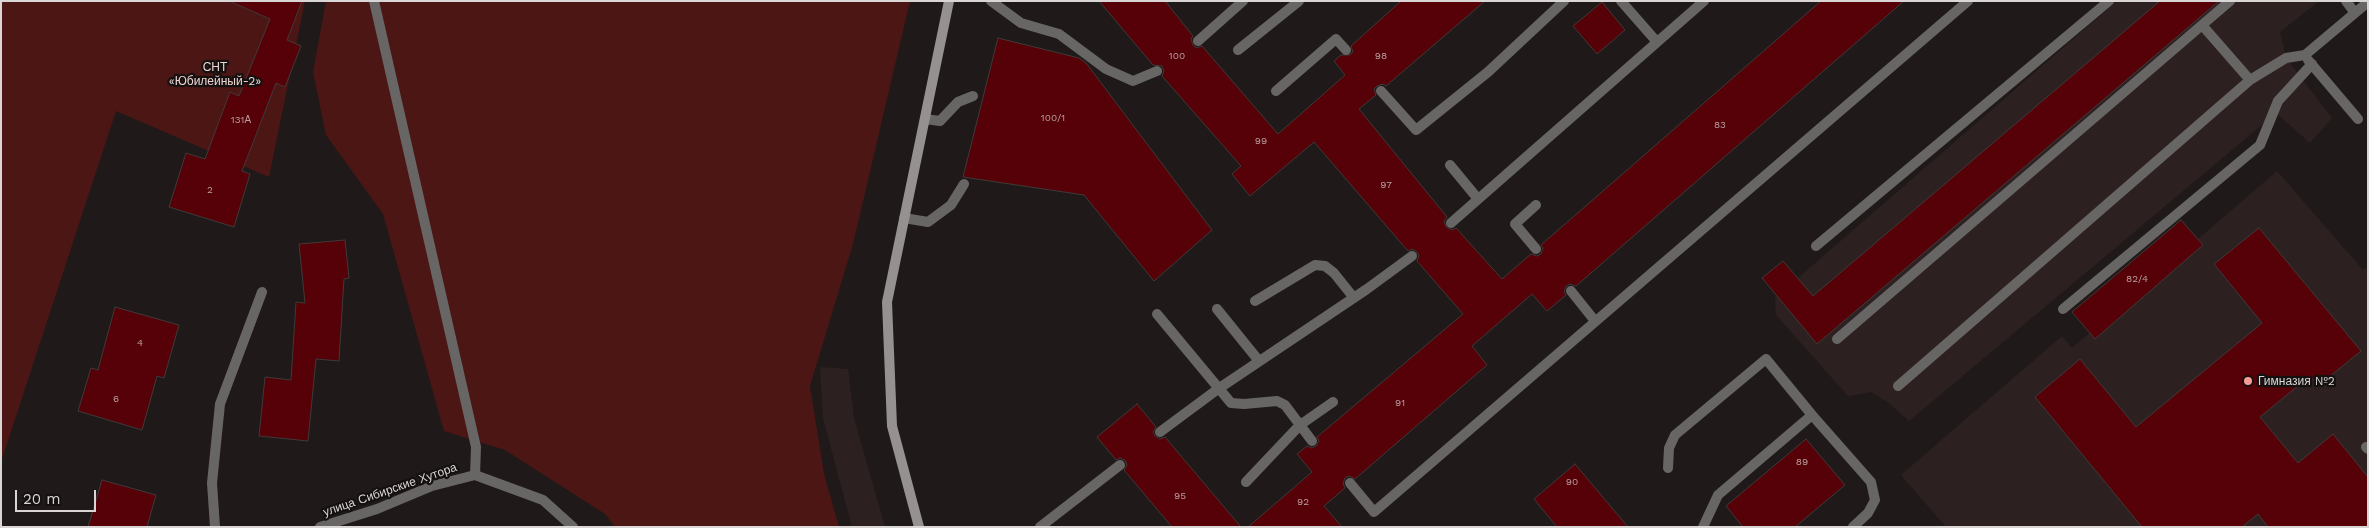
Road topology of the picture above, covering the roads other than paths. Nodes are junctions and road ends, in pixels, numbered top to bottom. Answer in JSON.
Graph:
{"nodes":[{"id":1,"x":374,"y":1,"type":"edge"},
{"id":2,"x":949,"y":1,"type":"edge"},
{"id":3,"x":991,"y":1,"type":"edge"},
{"id":4,"x":1242,"y":1,"type":"edge"},
{"id":5,"x":1299,"y":1,"type":"edge"},
{"id":6,"x":1564,"y":1,"type":"edge"},
{"id":7,"x":1621,"y":1,"type":"edge"},
{"id":8,"x":1704,"y":1,"type":"edge"},
{"id":9,"x":1968,"y":1,"type":"edge"},
{"id":10,"x":2109,"y":1,"type":"edge"},
{"id":11,"x":2230,"y":1,"type":"edge"},
{"id":12,"x":2346,"y":1,"type":"edge"},
{"id":13,"x":2368,"y":2,"type":"edge"},
{"id":14,"x":2355,"y":13,"type":"junction"},
{"id":15,"x":2202,"y":25,"type":"junction"},
{"id":16,"x":1198,"y":41,"type":"dead end"},
{"id":17,"x":1657,"y":42,"type":"junction"},
{"id":18,"x":1238,"y":50,"type":"dead end"},
{"id":19,"x":1346,"y":50,"type":"dead end"},
{"id":20,"x":2305,"y":55,"type":"junction"},
{"id":21,"x":2312,"y":64,"type":"junction"},
{"id":22,"x":1157,"y":71,"type":"dead end"},
{"id":23,"x":2250,"y":80,"type":"junction"},
{"id":24,"x":1276,"y":91,"type":"dead end"},
{"id":25,"x":1382,"y":91,"type":"dead end"},
{"id":26,"x":973,"y":96,"type":"dead end"},
{"id":27,"x":925,"y":119,"type":"junction"},
{"id":28,"x":2358,"y":119,"type":"dead end"},
{"id":29,"x":1450,"y":165,"type":"dead end"},
{"id":30,"x":964,"y":184,"type":"dead end"},
{"id":31,"x":1478,"y":199,"type":"junction"},
{"id":32,"x":1536,"y":204,"type":"dead end"},
{"id":33,"x":904,"y":218,"type":"junction"},
{"id":34,"x":1451,"y":223,"type":"dead end"},
{"id":35,"x":1816,"y":246,"type":"dead end"},
{"id":36,"x":1536,"y":249,"type":"dead end"},
{"id":37,"x":1412,"y":256,"type":"dead end"},
{"id":38,"x":1571,"y":291,"type":"dead end"},
{"id":39,"x":262,"y":292,"type":"dead end"},
{"id":40,"x":1354,"y":298,"type":"junction"},
{"id":41,"x":1255,"y":301,"type":"dead end"},
{"id":42,"x":1217,"y":309,"type":"dead end"},
{"id":43,"x":2063,"y":309,"type":"dead end"},
{"id":44,"x":1157,"y":314,"type":"dead end"},
{"id":45,"x":1595,"y":321,"type":"junction"},
{"id":46,"x":1837,"y":339,"type":"dead end"},
{"id":47,"x":1259,"y":361,"type":"junction"},
{"id":48,"x":1898,"y":386,"type":"dead end"},
{"id":49,"x":1218,"y":389,"type":"junction"},
{"id":50,"x":1333,"y":402,"type":"dead end"},
{"id":51,"x":1812,"y":415,"type":"junction"},
{"id":52,"x":1300,"y":425,"type":"junction"},
{"id":53,"x":1160,"y":432,"type":"dead end"},
{"id":54,"x":1312,"y":441,"type":"dead end"},
{"id":55,"x":1120,"y":465,"type":"dead end"},
{"id":56,"x":1668,"y":468,"type":"dead end"},
{"id":57,"x":475,"y":475,"type":"junction"},
{"id":58,"x":1246,"y":482,"type":"dead end"},
{"id":59,"x":1350,"y":483,"type":"dead end"},
{"id":60,"x":215,"y":527,"type":"edge"},
{"id":61,"x":320,"y":527,"type":"edge"},
{"id":62,"x":573,"y":527,"type":"edge"},
{"id":63,"x":919,"y":527,"type":"edge"},
{"id":64,"x":1040,"y":527,"type":"edge"},
{"id":65,"x":1702,"y":527,"type":"edge"},
{"id":66,"x":1853,"y":527,"type":"edge"}],
"edges":[{"from":1,"to":57,"type":"street"},
{"from":2,"to":27,"type":"street"},
{"from":3,"to":22,"type":"street"},
{"from":4,"to":16,"type":"street"},
{"from":5,"to":18,"type":"street"},
{"from":6,"to":25,"type":"street"},
{"from":7,"to":17,"type":"street"},
{"from":8,"to":17,"type":"street"},
{"from":9,"to":45,"type":"street"},
{"from":10,"to":35,"type":"street"},
{"from":11,"to":15,"type":"street"},
{"from":12,"to":14,"type":"street"},
{"from":13,"to":14,"type":"street"},
{"from":14,"to":20,"type":"street"},
{"from":15,"to":23,"type":"street"},
{"from":15,"to":46,"type":"street"},
{"from":17,"to":31,"type":"street"},
{"from":19,"to":24,"type":"street"},
{"from":20,"to":21,"type":"street"},
{"from":20,"to":23,"type":"street"},
{"from":21,"to":28,"type":"street"},
{"from":21,"to":43,"type":"street"},
{"from":23,"to":48,"type":"street"},
{"from":26,"to":27,"type":"street"},
{"from":27,"to":33,"type":"street"},
{"from":29,"to":31,"type":"street"},
{"from":30,"to":33,"type":"street"},
{"from":31,"to":34,"type":"street"},
{"from":32,"to":36,"type":"street"},
{"from":33,"to":63,"type":"street"},
{"from":37,"to":40,"type":"street"},
{"from":38,"to":45,"type":"street"},
{"from":39,"to":60,"type":"street"},
{"from":40,"to":41,"type":"street"},
{"from":40,"to":47,"type":"street"},
{"from":42,"to":47,"type":"street"},
{"from":44,"to":49,"type":"street"},
{"from":45,"to":59,"type":"street"},
{"from":47,"to":49,"type":"street"},
{"from":49,"to":52,"type":"street"},
{"from":49,"to":53,"type":"street"},
{"from":50,"to":52,"type":"street"},
{"from":51,"to":56,"type":"street"},
{"from":51,"to":65,"type":"street"},
{"from":51,"to":66,"type":"street"},
{"from":52,"to":54,"type":"street"},
{"from":52,"to":58,"type":"street"},
{"from":55,"to":64,"type":"street"},
{"from":57,"to":61,"type":"street","name":"улица Сибирские Хутора"},
{"from":57,"to":62,"type":"street","name":"улица Сибирские Хутора"}]}
